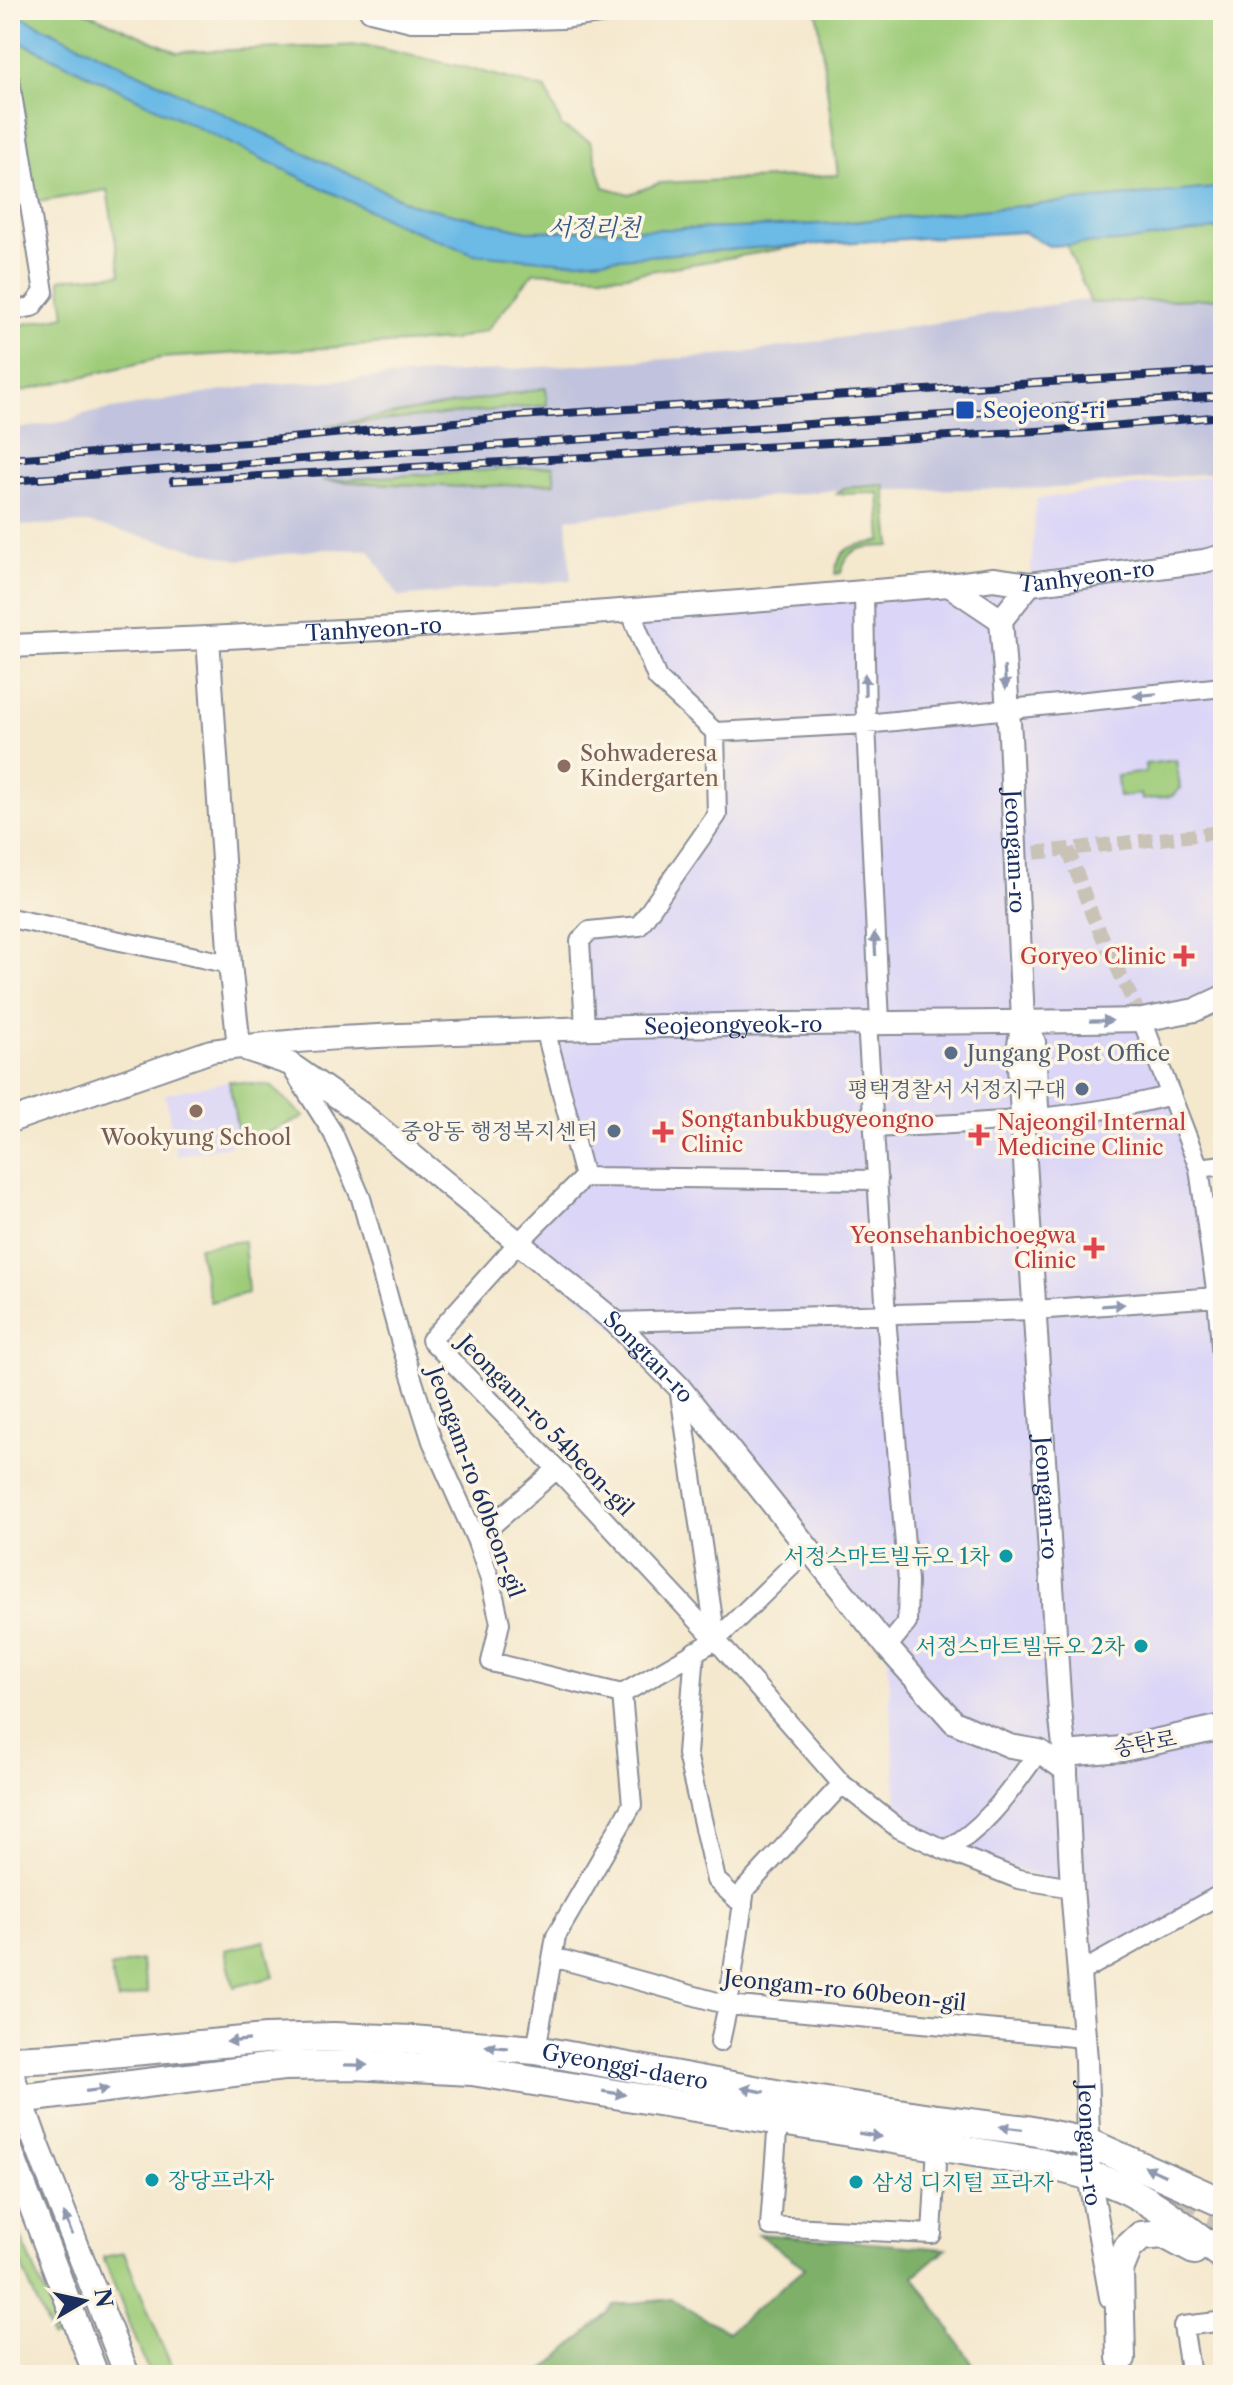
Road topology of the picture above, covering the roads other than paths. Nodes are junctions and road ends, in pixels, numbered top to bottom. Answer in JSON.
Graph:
{"nodes":[{"id":1,"x":371,"y":10,"type":"edge"},
{"id":2,"x":614,"y":10,"type":"edge"},
{"id":3,"x":10,"y":82,"type":"edge"},
{"id":4,"x":12,"y":107,"type":"edge"},
{"id":5,"x":10,"y":311,"type":"edge"},
{"id":6,"x":1223,"y":556,"type":"edge"},
{"id":7,"x":977,"y":581,"type":"junction"},
{"id":8,"x":1030,"y":584,"type":"junction"},
{"id":9,"x":949,"y":585,"type":"junction"},
{"id":10,"x":864,"y":592,"type":"junction"},
{"id":11,"x":975,"y":605,"type":"junction"},
{"id":12,"x":630,"y":610,"type":"junction"},
{"id":13,"x":1001,"y":620,"type":"junction"},
{"id":14,"x":208,"y":638,"type":"junction"},
{"id":15,"x":10,"y":646,"type":"edge"},
{"id":16,"x":1223,"y":687,"type":"edge"},
{"id":17,"x":1007,"y":711,"type":"junction"},
{"id":18,"x":866,"y":724,"type":"junction"},
{"id":19,"x":715,"y":732,"type":"junction"},
{"id":20,"x":10,"y":918,"type":"edge"},
{"id":21,"x":230,"y":964,"type":"junction"},
{"id":22,"x":1223,"y":997,"type":"edge"},
{"id":23,"x":1142,"y":1020,"type":"junction"},
{"id":24,"x":1023,"y":1021,"type":"junction"},
{"id":25,"x":874,"y":1022,"type":"junction"},
{"id":26,"x":585,"y":1027,"type":"junction"},
{"id":27,"x":545,"y":1029,"type":"junction"},
{"id":28,"x":239,"y":1047,"type":"junction"},
{"id":29,"x":290,"y":1064,"type":"junction"},
{"id":30,"x":1171,"y":1095,"type":"junction"},
{"id":31,"x":1030,"y":1119,"type":"junction"},
{"id":32,"x":10,"y":1121,"type":"edge"},
{"id":33,"x":874,"y":1128,"type":"junction"},
{"id":34,"x":1223,"y":1165,"type":"edge"},
{"id":35,"x":1199,"y":1168,"type":"junction"},
{"id":36,"x":584,"y":1177,"type":"junction"},
{"id":37,"x":878,"y":1180,"type":"junction"},
{"id":38,"x":519,"y":1242,"type":"junction"},
{"id":39,"x":1217,"y":1297,"type":"junction"},
{"id":40,"x":1041,"y":1310,"type":"junction"},
{"id":41,"x":886,"y":1316,"type":"junction"},
{"id":42,"x":615,"y":1322,"type":"junction"},
{"id":43,"x":1221,"y":1327,"type":"edge"},
{"id":44,"x":1223,"y":1371,"type":"edge"},
{"id":45,"x":679,"y":1387,"type":"junction"},
{"id":46,"x":557,"y":1469,"type":"junction"},
{"id":47,"x":476,"y":1539,"type":"junction"},
{"id":48,"x":808,"y":1550,"type":"junction"},
{"id":49,"x":716,"y":1640,"type":"junction"},
{"id":50,"x":887,"y":1647,"type":"junction"},
{"id":51,"x":695,"y":1651,"type":"junction"},
{"id":52,"x":622,"y":1694,"type":"junction"},
{"id":53,"x":1223,"y":1727,"type":"edge"},
{"id":54,"x":1223,"y":1741,"type":"edge"},
{"id":55,"x":1039,"y":1751,"type":"junction"},
{"id":56,"x":1072,"y":1761,"type":"junction"},
{"id":57,"x":842,"y":1784,"type":"junction"},
{"id":58,"x":945,"y":1850,"type":"junction"},
{"id":59,"x":1072,"y":1888,"type":"junction"},
{"id":60,"x":1223,"y":1893,"type":"edge"},
{"id":61,"x":743,"y":1905,"type":"junction"},
{"id":62,"x":553,"y":1957,"type":"junction"},
{"id":63,"x":1079,"y":1973,"type":"junction"},
{"id":64,"x":728,"y":2005,"type":"junction"},
{"id":65,"x":1084,"y":2038,"type":"junction"},
{"id":66,"x":720,"y":2042,"type":"dead end"},
{"id":67,"x":536,"y":2050,"type":"junction"},
{"id":68,"x":10,"y":2060,"type":"edge"},
{"id":69,"x":10,"y":2070,"type":"edge"},
{"id":70,"x":15,"y":2099,"type":"edge"},
{"id":71,"x":778,"y":2120,"type":"junction"},
{"id":72,"x":1087,"y":2142,"type":"junction"},
{"id":73,"x":937,"y":2146,"type":"junction"},
{"id":74,"x":10,"y":2150,"type":"edge"},
{"id":75,"x":1089,"y":2176,"type":"junction"},
{"id":76,"x":1223,"y":2203,"type":"edge"},
{"id":77,"x":1223,"y":2256,"type":"edge"},
{"id":78,"x":1223,"y":2265,"type":"edge"},
{"id":79,"x":1223,"y":2326,"type":"edge"},
{"id":80,"x":1123,"y":2366,"type":"edge"},
{"id":81,"x":96,"y":2375,"type":"edge"},
{"id":82,"x":127,"y":2375,"type":"edge"},
{"id":83,"x":1191,"y":2375,"type":"edge"}],
"edges":[{"from":1,"to":2,"type":"street"},
{"from":3,"to":4,"type":"street"},
{"from":4,"to":5,"type":"street"},
{"from":6,"to":8,"type":"street","name":"Tanhyeon-ro"},
{"from":7,"to":8,"type":"street","name":"Tanhyeon-ro"},
{"from":7,"to":9,"type":"street","name":"Tanhyeon-ro"},
{"from":7,"to":11,"type":"street"},
{"from":8,"to":13,"type":"street"},
{"from":9,"to":10,"type":"street","name":"Tanhyeon-ro"},
{"from":9,"to":11,"type":"street","name":"Tanhyeon-ro"},
{"from":10,"to":12,"type":"street","name":"Tanhyeon-ro"},
{"from":18,"to":10,"type":"street","one_way":true},
{"from":11,"to":13,"type":"street","name":"Tanhyeon-ro"},
{"from":12,"to":14,"type":"street","name":"Tanhyeon-ro"},
{"from":12,"to":19,"type":"street"},
{"from":13,"to":17,"type":"street","name":"Jeongam-ro","one_way":true},
{"from":14,"to":15,"type":"street","name":"Tanhyeon-ro"},
{"from":14,"to":21,"type":"street"},
{"from":16,"to":17,"type":"street","one_way":true},
{"from":17,"to":18,"type":"street"},
{"from":17,"to":24,"type":"street","name":"Jeongam-ro"},
{"from":18,"to":19,"type":"street"},
{"from":25,"to":18,"type":"street","one_way":true},
{"from":19,"to":26,"type":"street"},
{"from":20,"to":21,"type":"street"},
{"from":21,"to":28,"type":"street"},
{"from":22,"to":23,"type":"street","name":"Seojeongyeok-ro"},
{"from":24,"to":23,"type":"street","name":"Seojeongyeok-ro","one_way":true},
{"from":23,"to":30,"type":"street"},
{"from":24,"to":25,"type":"street","name":"Seojeongyeok-ro"},
{"from":24,"to":31,"type":"street","name":"Jeongam-ro"},
{"from":25,"to":26,"type":"street","name":"Seojeongyeok-ro"},
{"from":25,"to":33,"type":"street"},
{"from":26,"to":27,"type":"street","name":"Seojeongyeok-ro"},
{"from":27,"to":28,"type":"street","name":"Seojeongyeok-ro"},
{"from":27,"to":36,"type":"street"},
{"from":28,"to":29,"type":"street","name":"Songtan-ro"},
{"from":28,"to":32,"type":"street","name":"Songtan-ro"},
{"from":29,"to":38,"type":"street","name":"Songtan-ro"},
{"from":29,"to":47,"type":"street","name":"Jeongam-ro 60beon-gil"},
{"from":30,"to":31,"type":"street"},
{"from":30,"to":35,"type":"street"},
{"from":31,"to":33,"type":"street"},
{"from":31,"to":40,"type":"street","name":"Jeongam-ro"},
{"from":33,"to":37,"type":"street"},
{"from":34,"to":35,"type":"street"},
{"from":35,"to":39,"type":"street"},
{"from":36,"to":37,"type":"street"},
{"from":36,"to":38,"type":"street"},
{"from":37,"to":41,"type":"street"},
{"from":38,"to":42,"type":"street","name":"Songtan-ro"},
{"from":38,"to":46,"type":"street","name":"Jeongam-ro 54beon-gil"},
{"from":40,"to":39,"type":"street","one_way":true},
{"from":39,"to":43,"type":"street"},
{"from":40,"to":41,"type":"street"},
{"from":40,"to":56,"type":"street","name":"Jeongam-ro"},
{"from":41,"to":42,"type":"street"},
{"from":41,"to":50,"type":"street"},
{"from":42,"to":45,"type":"street","name":"Songtan-ro"},
{"from":43,"to":44,"type":"street"},
{"from":45,"to":48,"type":"street","name":"Songtan-ro"},
{"from":45,"to":49,"type":"street"},
{"from":46,"to":47,"type":"street"},
{"from":46,"to":49,"type":"street","name":"Jeongam-ro 54beon-gil"},
{"from":47,"to":52,"type":"street","name":"Jeongam-ro 60beon-gil"},
{"from":48,"to":49,"type":"street"},
{"from":48,"to":50,"type":"street","name":"Songtan-ro"},
{"from":49,"to":51,"type":"street"},
{"from":49,"to":57,"type":"street","name":"Jeongam-ro 54beon-gil"},
{"from":50,"to":55,"type":"street","name":"Songtan-ro"},
{"from":51,"to":52,"type":"street"},
{"from":51,"to":61,"type":"street"},
{"from":52,"to":62,"type":"street"},
{"from":53,"to":56,"type":"main road","name":"송탄로"},
{"from":54,"to":56,"type":"main road"},
{"from":55,"to":56,"type":"street","name":"Songtan-ro"},
{"from":55,"to":58,"type":"street"},
{"from":56,"to":59,"type":"street","name":"Jeongam-ro"},
{"from":57,"to":58,"type":"street","name":"Jeongam-ro 54beon-gil"},
{"from":57,"to":61,"type":"street"},
{"from":58,"to":59,"type":"street","name":"Jeongam-ro 54beon-gil"},
{"from":59,"to":63,"type":"street","name":"Jeongam-ro"},
{"from":60,"to":63,"type":"street"},
{"from":61,"to":64,"type":"street"},
{"from":62,"to":64,"type":"street","name":"Jeongam-ro 60beon-gil"},
{"from":62,"to":67,"type":"street"},
{"from":63,"to":65,"type":"street","name":"Jeongam-ro"},
{"from":64,"to":65,"type":"street","name":"Jeongam-ro 60beon-gil"},
{"from":64,"to":66,"type":"street"},
{"from":65,"to":72,"type":"street","name":"Jeongam-ro"},
{"from":67,"to":68,"type":"main road","name":"Gyeonggi-daero","one_way":true},
{"from":72,"to":67,"type":"main road","name":"Gyeonggi-daero","one_way":true},
{"from":69,"to":70,"type":"main road"},
{"from":70,"to":71,"type":"main road","name":"Gyeonggi-daero","one_way":true},
{"from":82,"to":70,"type":"main road","one_way":true},
{"from":71,"to":73,"type":"main road","name":"Gyeonggi-daero","one_way":true},
{"from":71,"to":73,"type":"street"},
{"from":72,"to":75,"type":"street","name":"Jeongam-ro"},
{"from":76,"to":72,"type":"main road","name":"Gyeonggi-daero","one_way":true},
{"from":73,"to":75,"type":"main road","name":"Gyeonggi-daero"},
{"from":74,"to":81,"type":"main road"},
{"from":75,"to":77,"type":"main road","name":"Gyeonggi-daero"},
{"from":75,"to":80,"type":"street","name":"Jeongam-ro"},
{"from":78,"to":80,"type":"main road"},
{"from":79,"to":83,"type":"street"}]}
